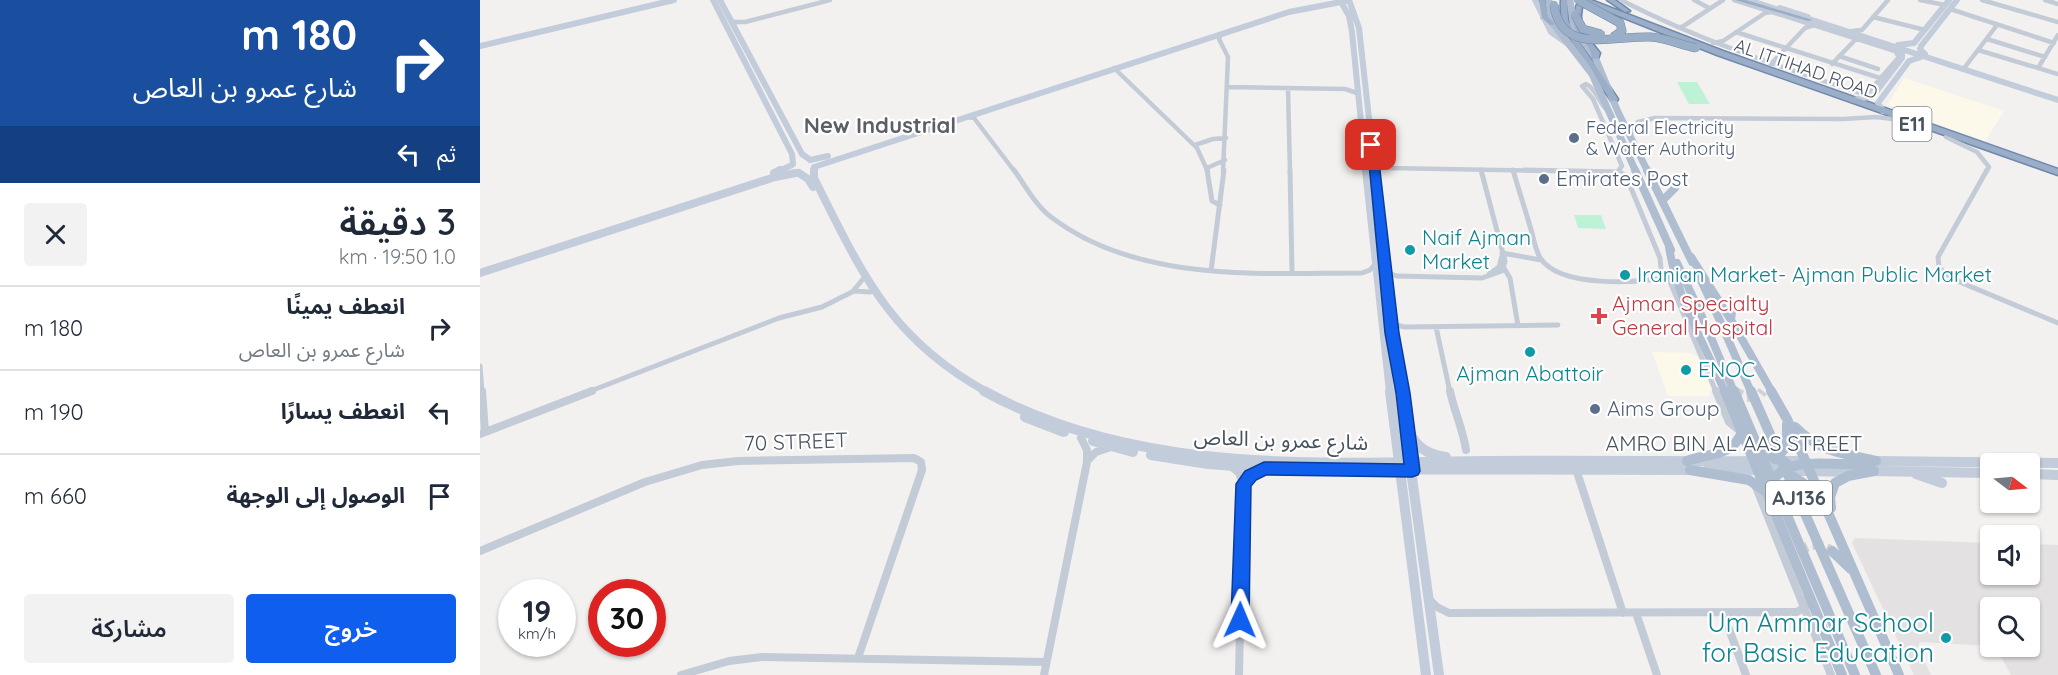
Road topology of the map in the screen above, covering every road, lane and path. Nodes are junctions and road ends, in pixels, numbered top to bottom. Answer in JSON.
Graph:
{"nodes":[{"id":1,"x":663,"y":0,"type":"edge"},
{"id":2,"x":674,"y":0,"type":"edge"},
{"id":3,"x":713,"y":0,"type":"edge"},
{"id":4,"x":720,"y":0,"type":"edge"},
{"id":5,"x":830,"y":0,"type":"edge"},
{"id":6,"x":1343,"y":0,"type":"edge"},
{"id":7,"x":1535,"y":0,"type":"edge"},
{"id":8,"x":1542,"y":0,"type":"edge"},
{"id":9,"x":1564,"y":0,"type":"edge"},
{"id":10,"x":1570,"y":0,"type":"edge"},
{"id":11,"x":1621,"y":0,"type":"edge"},
{"id":12,"x":1694,"y":0,"type":"edge"},
{"id":13,"x":1721,"y":0,"type":"edge"},
{"id":14,"x":1736,"y":0,"type":"edge"},
{"id":15,"x":1748,"y":0,"type":"edge"},
{"id":16,"x":1754,"y":0,"type":"edge"},
{"id":17,"x":1888,"y":0,"type":"edge"},
{"id":18,"x":1920,"y":0,"type":"edge"},
{"id":19,"x":1982,"y":0,"type":"edge"},
{"id":20,"x":2045,"y":0,"type":"edge"},
{"id":21,"x":1554,"y":1,"type":"edge"},
{"id":22,"x":1586,"y":1,"type":"edge"},
{"id":23,"x":1611,"y":1,"type":"edge"},
{"id":24,"x":2010,"y":1,"type":"edge"},
{"id":25,"x":2057,"y":1,"type":"edge"},
{"id":26,"x":1315,"y":3,"type":"edge"},
{"id":27,"x":1948,"y":6,"type":"edge"},
{"id":28,"x":2007,"y":7,"type":"junction"},
{"id":29,"x":1709,"y":8,"type":"junction"},
{"id":30,"x":1764,"y":10,"type":"junction"},
{"id":31,"x":1347,"y":12,"type":"junction"},
{"id":32,"x":1575,"y":15,"type":"junction"},
{"id":33,"x":1873,"y":17,"type":"junction"},
{"id":34,"x":1807,"y":20,"type":"junction"},
{"id":35,"x":2058,"y":22,"type":"edge"},
{"id":36,"x":1552,"y":24,"type":"junction"},
{"id":37,"x":732,"y":25,"type":"junction"},
{"id":38,"x":1817,"y":25,"type":"junction"},
{"id":39,"x":1997,"y":25,"type":"junction"},
{"id":40,"x":1660,"y":27,"type":"junction"},
{"id":41,"x":1805,"y":28,"type":"junction"},
{"id":42,"x":1683,"y":29,"type":"junction"},
{"id":43,"x":1736,"y":32,"type":"junction"},
{"id":44,"x":1848,"y":32,"type":"junction"},
{"id":45,"x":1221,"y":34,"type":"junction"},
{"id":46,"x":1923,"y":35,"type":"junction"},
{"id":47,"x":2058,"y":35,"type":"edge"},
{"id":48,"x":1861,"y":36,"type":"junction"},
{"id":49,"x":1987,"y":39,"type":"junction"},
{"id":50,"x":1200,"y":40,"type":"junction"},
{"id":51,"x":2054,"y":43,"type":"junction"},
{"id":52,"x":480,"y":45,"type":"edge"},
{"id":53,"x":1571,"y":46,"type":"junction"},
{"id":54,"x":1896,"y":46,"type":"junction"},
{"id":55,"x":1722,"y":47,"type":"junction"},
{"id":56,"x":1696,"y":48,"type":"junction"},
{"id":57,"x":1785,"y":48,"type":"junction"},
{"id":58,"x":1225,"y":50,"type":"junction"},
{"id":59,"x":1978,"y":50,"type":"junction"},
{"id":60,"x":739,"y":53,"type":"junction"},
{"id":61,"x":1140,"y":55,"type":"junction"},
{"id":62,"x":1839,"y":56,"type":"junction"},
{"id":63,"x":1926,"y":56,"type":"junction"},
{"id":64,"x":749,"y":57,"type":"junction"},
{"id":65,"x":1595,"y":57,"type":"junction"},
{"id":66,"x":2045,"y":57,"type":"junction"},
{"id":67,"x":1905,"y":61,"type":"junction"},
{"id":68,"x":1832,"y":64,"type":"junction"},
{"id":69,"x":745,"y":66,"type":"junction"},
{"id":70,"x":1965,"y":67,"type":"junction"},
{"id":71,"x":1770,"y":68,"type":"junction"},
{"id":72,"x":2038,"y":68,"type":"junction"},
{"id":73,"x":754,"y":69,"type":"junction"},
{"id":74,"x":1878,"y":69,"type":"dead end"},
{"id":75,"x":1117,"y":70,"type":"junction"},
{"id":76,"x":2058,"y":74,"type":"edge"},
{"id":77,"x":1890,"y":75,"type":"junction"},
{"id":78,"x":1356,"y":84,"type":"junction"},
{"id":79,"x":1879,"y":86,"type":"junction"},
{"id":80,"x":1228,"y":87,"type":"junction"},
{"id":81,"x":1288,"y":88,"type":"junction"},
{"id":82,"x":1345,"y":89,"type":"junction"},
{"id":83,"x":1023,"y":93,"type":"junction"},
{"id":84,"x":1357,"y":96,"type":"junction"},
{"id":85,"x":1865,"y":96,"type":"junction"},
{"id":86,"x":2058,"y":98,"type":"edge"},
{"id":87,"x":1614,"y":99,"type":"junction"},
{"id":88,"x":1854,"y":100,"type":"junction"},
{"id":89,"x":999,"y":105,"type":"junction"},
{"id":90,"x":1883,"y":111,"type":"junction"},
{"id":91,"x":1610,"y":114,"type":"junction"},
{"id":92,"x":975,"y":115,"type":"junction"},
{"id":93,"x":1901,"y":120,"type":"junction"},
{"id":94,"x":1369,"y":123,"type":"junction"},
{"id":95,"x":1630,"y":135,"type":"junction"},
{"id":96,"x":1946,"y":136,"type":"junction"},
{"id":97,"x":1226,"y":138,"type":"junction"},
{"id":98,"x":1990,"y":140,"type":"dead end"},
{"id":99,"x":1195,"y":145,"type":"junction"},
{"id":100,"x":2010,"y":155,"type":"junction"},
{"id":101,"x":1226,"y":159,"type":"junction"},
{"id":102,"x":1373,"y":161,"type":"junction"},
{"id":103,"x":812,"y":163,"type":"junction"},
{"id":104,"x":793,"y":164,"type":"junction"},
{"id":105,"x":1207,"y":168,"type":"junction"},
{"id":106,"x":1387,"y":168,"type":"junction"},
{"id":107,"x":1481,"y":170,"type":"junction"},
{"id":108,"x":1513,"y":170,"type":"junction"},
{"id":109,"x":1526,"y":170,"type":"junction"},
{"id":110,"x":1618,"y":171,"type":"junction"},
{"id":111,"x":2058,"y":172,"type":"edge"},
{"id":112,"x":798,"y":173,"type":"junction"},
{"id":113,"x":1374,"y":175,"type":"junction"},
{"id":114,"x":1515,"y":177,"type":"junction"},
{"id":115,"x":2058,"y":177,"type":"edge"},
{"id":116,"x":1675,"y":188,"type":"dead end"},
{"id":117,"x":1663,"y":200,"type":"junction"},
{"id":118,"x":1220,"y":205,"type":"junction"},
{"id":119,"x":1669,"y":247,"type":"junction"},
{"id":120,"x":1502,"y":254,"type":"junction"},
{"id":121,"x":504,"y":260,"type":"joint"},
{"id":122,"x":1541,"y":260,"type":"junction"},
{"id":123,"x":1375,"y":264,"type":"junction"},
{"id":124,"x":1673,"y":267,"type":"junction"},
{"id":125,"x":1500,"y":270,"type":"junction"},
{"id":126,"x":480,"y":271,"type":"edge"},
{"id":127,"x":1211,"y":271,"type":"junction"},
{"id":128,"x":1385,"y":272,"type":"junction"},
{"id":129,"x":1292,"y":273,"type":"junction"},
{"id":130,"x":1362,"y":273,"type":"junction"},
{"id":131,"x":1401,"y":276,"type":"junction"},
{"id":132,"x":1665,"y":278,"type":"junction"},
{"id":133,"x":863,"y":279,"type":"junction"},
{"id":134,"x":1376,"y":279,"type":"junction"},
{"id":135,"x":1387,"y":284,"type":"junction"},
{"id":136,"x":854,"y":291,"type":"junction"},
{"id":137,"x":870,"y":292,"type":"junction"},
{"id":138,"x":1733,"y":304,"type":"dead end"},
{"id":139,"x":1725,"y":320,"type":"junction"},
{"id":140,"x":2058,"y":323,"type":"edge"},
{"id":141,"x":1391,"y":324,"type":"junction"},
{"id":142,"x":1558,"y":325,"type":"dead end"},
{"id":143,"x":1518,"y":326,"type":"junction"},
{"id":144,"x":1436,"y":327,"type":"junction"},
{"id":145,"x":1697,"y":347,"type":"junction"},
{"id":146,"x":1709,"y":355,"type":"junction"},
{"id":147,"x":480,"y":366,"type":"edge"},
{"id":148,"x":1758,"y":366,"type":"junction"},
{"id":149,"x":1717,"y":373,"type":"junction"},
{"id":150,"x":1732,"y":390,"type":"tunnel mouth"},
{"id":151,"x":1763,"y":391,"type":"dead end"},
{"id":152,"x":1719,"y":396,"type":"junction"},
{"id":153,"x":1730,"y":402,"type":"junction"},
{"id":154,"x":1404,"y":403,"type":"junction"},
{"id":155,"x":1787,"y":419,"type":"junction"},
{"id":156,"x":1742,"y":432,"type":"junction"},
{"id":157,"x":483,"y":433,"type":"edge"},
{"id":158,"x":1395,"y":434,"type":"junction"},
{"id":159,"x":1081,"y":438,"type":"junction"},
{"id":160,"x":1112,"y":447,"type":"junction"},
{"id":161,"x":1466,"y":450,"type":"dead end"},
{"id":162,"x":1089,"y":460,"type":"junction"},
{"id":163,"x":1482,"y":461,"type":"junction"},
{"id":164,"x":2058,"y":463,"type":"edge"},
{"id":165,"x":1774,"y":465,"type":"junction"},
{"id":166,"x":1230,"y":466,"type":"junction"},
{"id":167,"x":1377,"y":466,"type":"junction"},
{"id":168,"x":1399,"y":466,"type":"junction"},
{"id":169,"x":1411,"y":466,"type":"junction"},
{"id":170,"x":1689,"y":466,"type":"junction"},
{"id":171,"x":1875,"y":466,"type":"junction"},
{"id":172,"x":1264,"y":468,"type":"junction"},
{"id":173,"x":1812,"y":468,"type":"junction"},
{"id":174,"x":1576,"y":469,"type":"junction"},
{"id":175,"x":1436,"y":470,"type":"junction"},
{"id":176,"x":1907,"y":471,"type":"junction"},
{"id":177,"x":1980,"y":473,"type":"edge"},
{"id":178,"x":2058,"y":475,"type":"edge"},
{"id":179,"x":2040,"y":477,"type":"edge"},
{"id":180,"x":1750,"y":479,"type":"junction"},
{"id":181,"x":1803,"y":483,"type":"junction"},
{"id":182,"x":1942,"y":483,"type":"dead end"},
{"id":183,"x":1244,"y":484,"type":"junction"},
{"id":184,"x":1770,"y":485,"type":"junction"},
{"id":185,"x":1401,"y":486,"type":"junction"},
{"id":186,"x":1415,"y":490,"type":"junction"},
{"id":187,"x":1773,"y":503,"type":"junction"},
{"id":188,"x":1831,"y":515,"type":"junction"},
{"id":189,"x":480,"y":551,"type":"edge"},
{"id":190,"x":1832,"y":551,"type":"tunnel mouth"},
{"id":191,"x":1800,"y":553,"type":"dead end"},
{"id":192,"x":1798,"y":566,"type":"junction"},
{"id":193,"x":1856,"y":575,"type":"junction"},
{"id":194,"x":1807,"y":588,"type":"junction"},
{"id":195,"x":1428,"y":598,"type":"junction"},
{"id":196,"x":1803,"y":609,"type":"junction"},
{"id":197,"x":1794,"y":612,"type":"junction"},
{"id":198,"x":1449,"y":613,"type":"junction"},
{"id":199,"x":1623,"y":613,"type":"junction"},
{"id":200,"x":1636,"y":613,"type":"junction"},
{"id":201,"x":1723,"y":613,"type":"junction"},
{"id":202,"x":1809,"y":621,"type":"junction"},
{"id":203,"x":1433,"y":626,"type":"junction"},
{"id":204,"x":858,"y":658,"type":"junction"},
{"id":205,"x":1046,"y":662,"type":"junction"},
{"id":206,"x":681,"y":675,"type":"edge"},
{"id":207,"x":1044,"y":675,"type":"edge"},
{"id":208,"x":1239,"y":675,"type":"edge"},
{"id":209,"x":1426,"y":675,"type":"edge"},
{"id":210,"x":1439,"y":675,"type":"edge"},
{"id":211,"x":1657,"y":675,"type":"edge"},
{"id":212,"x":1746,"y":675,"type":"edge"},
{"id":213,"x":1831,"y":675,"type":"edge"},
{"id":214,"x":1842,"y":675,"type":"edge"},
{"id":215,"x":1855,"y":675,"type":"edge"},
{"id":216,"x":1876,"y":675,"type":"edge"},
{"id":217,"x":1899,"y":675,"type":"edge"}],
"edges":[{"from":1,"to":52,"type":"main road"},
{"from":2,"to":52,"type":"main road"},
{"from":3,"to":60,"type":"main road","name":"شارع عمرو بن العاص"},
{"from":4,"to":37,"type":"main road"},
{"from":5,"to":37,"type":"street"},
{"from":6,"to":26,"type":"main road"},
{"from":6,"to":31,"type":"main road"},
{"from":6,"to":94,"type":"main road"},
{"from":7,"to":53,"type":"main road"},
{"from":8,"to":36,"type":"highway"},
{"from":9,"to":87,"type":"highway"},
{"from":10,"to":32,"type":"highway","bridge":true},
{"from":10,"to":65,"type":"main road"},
{"from":11,"to":42,"type":"street"},
{"from":12,"to":29,"type":"street"},
{"from":13,"to":29,"type":"street"},
{"from":14,"to":30,"type":"highway"},
{"from":15,"to":34,"type":"main road"},
{"from":16,"to":44,"type":"main road"},
{"from":17,"to":33,"type":"street"},
{"from":18,"to":27,"type":"street"},
{"from":19,"to":28,"type":"street"},
{"from":20,"to":25,"type":"street"},
{"from":21,"to":22,"type":"highway","bridge":true},
{"from":21,"to":36,"type":"main road"},
{"from":21,"to":56,"type":"highway","bridge":true},
{"from":22,"to":32,"type":"highway"},
{"from":22,"to":40,"type":"highway"},
{"from":22,"to":55,"type":"highway","name":"AL ITTIHAD ROAD","number":"E11"},
{"from":22,"to":56,"type":"highway","name":"AL ITTIHAD ROAD","number":"E11","bridge":true},
{"from":23,"to":40,"type":"highway"},
{"from":24,"to":28,"type":"street"},
{"from":26,"to":31,"type":"main road"},
{"from":26,"to":45,"type":"main road"},
{"from":26,"to":61,"type":"main road"},
{"from":27,"to":39,"type":"street"},
{"from":27,"to":46,"type":"main road"},
{"from":28,"to":35,"type":"street"},
{"from":29,"to":42,"type":"street"},
{"from":30,"to":34,"type":"highway"},
{"from":30,"to":34,"type":"street"},
{"from":30,"to":43,"type":"street"},
{"from":31,"to":78,"type":"main road"},
{"from":32,"to":65,"type":"highway"},
{"from":33,"to":46,"type":"street"},
{"from":33,"to":48,"type":"street"},
{"from":34,"to":38,"type":"street"},
{"from":34,"to":41,"type":"street"},
{"from":34,"to":44,"type":"main road"},
{"from":36,"to":53,"type":"main road","number":"AJ136"},
{"from":37,"to":64,"type":"main road"},
{"from":38,"to":41,"type":"street"},
{"from":38,"to":44,"type":"street"},
{"from":39,"to":49,"type":"street"},
{"from":39,"to":51,"type":"street"},
{"from":40,"to":55,"type":"highway"},
{"from":41,"to":57,"type":"street"},
{"from":42,"to":55,"type":"street"},
{"from":43,"to":55,"type":"street"},
{"from":43,"to":57,"type":"street"},
{"from":44,"to":48,"type":"main road"},
{"from":44,"to":48,"type":"street"},
{"from":45,"to":50,"type":"main road"},
{"from":45,"to":58,"type":"street"},
{"from":46,"to":54,"type":"main road"},
{"from":46,"to":63,"type":"main road"},
{"from":47,"to":51,"type":"street"},
{"from":48,"to":54,"type":"main road"},
{"from":48,"to":62,"type":"street"},
{"from":48,"to":79,"type":"street"},
{"from":49,"to":59,"type":"street"},
{"from":49,"to":66,"type":"street"},
{"from":50,"to":58,"type":"street"},
{"from":50,"to":75,"type":"main road"},
{"from":51,"to":66,"type":"street"},
{"from":53,"to":91,"type":"main road","number":"AJ136"},
{"from":54,"to":63,"type":"main road"},
{"from":54,"to":67,"type":"main road"},
{"from":55,"to":71,"type":"highway","name":"AL ITTIHAD ROAD","number":"E11"},
{"from":56,"to":71,"type":"highway","name":"AL ITTIHAD ROAD","number":"E11"},
{"from":57,"to":68,"type":"street"},
{"from":57,"to":71,"type":"street"},
{"from":58,"to":80,"type":"street"},
{"from":59,"to":70,"type":"street"},
{"from":59,"to":72,"type":"street"},
{"from":60,"to":64,"type":"main road"},
{"from":60,"to":69,"type":"main road","name":"شارع عمرو بن العاص"},
{"from":61,"to":75,"type":"main road"},
{"from":61,"to":83,"type":"main road"},
{"from":62,"to":68,"type":"street"},
{"from":62,"to":74,"type":"street"},
{"from":63,"to":67,"type":"main road"},
{"from":63,"to":70,"type":"main road"},
{"from":63,"to":86,"type":"main road"},
{"from":64,"to":73,"type":"main road"},
{"from":65,"to":87,"type":"main road"},
{"from":66,"to":72,"type":"street"},
{"from":67,"to":77,"type":"main road"},
{"from":67,"to":79,"type":"main road"},
{"from":68,"to":79,"type":"street"},
{"from":69,"to":73,"type":"main road"},
{"from":69,"to":104,"type":"main road","name":"شارع عمرو بن العاص"},
{"from":70,"to":86,"type":"main road"},
{"from":71,"to":85,"type":"street"},
{"from":71,"to":88,"type":"highway","name":"AL ITTIHAD ROAD","number":"E11"},
{"from":71,"to":93,"type":"highway","name":"AL ITTIHAD ROAD","number":"E11"},
{"from":72,"to":76,"type":"street"},
{"from":73,"to":103,"type":"main road"},
{"from":75,"to":89,"type":"main road"},
{"from":75,"to":99,"type":"street"},
{"from":77,"to":79,"type":"main road"},
{"from":77,"to":79,"type":"main road"},
{"from":78,"to":82,"type":"street"},
{"from":78,"to":84,"type":"main road"},
{"from":79,"to":85,"type":"street"},
{"from":79,"to":85,"type":"street"},
{"from":79,"to":88,"type":"main road"},
{"from":79,"to":90,"type":"main road"},
{"from":80,"to":81,"type":"street"},
{"from":80,"to":97,"type":"street"},
{"from":81,"to":82,"type":"street"},
{"from":81,"to":129,"type":"street"},
{"from":82,"to":84,"type":"street"},
{"from":83,"to":89,"type":"main road"},
{"from":83,"to":103,"type":"main road"},
{"from":84,"to":94,"type":"main road"},
{"from":84,"to":123,"type":"main road"},
{"from":87,"to":95,"type":"main road"},
{"from":88,"to":90,"type":"highway","name":"AL ITTIHAD ROAD","number":"E11"},
{"from":89,"to":92,"type":"main road"},
{"from":90,"to":100,"type":"highway","name":"AL ITTIHAD ROAD","number":"E11"},
{"from":91,"to":110,"type":"street"},
{"from":91,"to":119,"type":"main road","number":"AJ136"},
{"from":92,"to":103,"type":"main road"},
{"from":92,"to":127,"type":"street"},
{"from":93,"to":95,"type":"street"},
{"from":93,"to":96,"type":"highway","name":"AL ITTIHAD ROAD","number":"E11"},
{"from":94,"to":102,"type":"main road"},
{"from":95,"to":117,"type":"main road"},
{"from":96,"to":115,"type":"highway","name":"AL ITTIHAD ROAD","number":"E11"},
{"from":96,"to":140,"type":"street"},
{"from":97,"to":99,"type":"street"},
{"from":97,"to":101,"type":"street"},
{"from":98,"to":100,"type":"highway"},
{"from":99,"to":105,"type":"street"},
{"from":100,"to":111,"type":"highway","name":"AL ITTIHAD ROAD","number":"E11"},
{"from":101,"to":105,"type":"street"},
{"from":101,"to":118,"type":"street"},
{"from":102,"to":106,"type":"street"},
{"from":102,"to":113,"type":"main road"},
{"from":103,"to":104,"type":"main road"},
{"from":103,"to":112,"type":"main road"},
{"from":103,"to":167,"type":"main road","name":"شارع عمرو بن العاص"},
{"from":104,"to":112,"type":"main road","name":"شارع عمرو بن العاص"},
{"from":104,"to":121,"type":"main road"},
{"from":105,"to":118,"type":"street"},
{"from":106,"to":107,"type":"street"},
{"from":106,"to":113,"type":"street"},
{"from":107,"to":108,"type":"street"},
{"from":107,"to":120,"type":"street"},
{"from":108,"to":109,"type":"street"},
{"from":108,"to":114,"type":"street"},
{"from":109,"to":110,"type":"street"},
{"from":109,"to":114,"type":"street"},
{"from":110,"to":132,"type":"street"},
{"from":112,"to":126,"type":"main road"},
{"from":112,"to":133,"type":"main road","name":"شارع عمرو بن العاص"},
{"from":113,"to":128,"type":"main road"},
{"from":114,"to":122,"type":"street"},
{"from":116,"to":117,"type":"main road"},
{"from":117,"to":139,"type":"main road"},
{"from":118,"to":127,"type":"street"},
{"from":119,"to":124,"type":"main road"},
{"from":119,"to":215,"type":"main road","number":"AJ136","bridge":true},
{"from":120,"to":122,"type":"street"},
{"from":120,"to":125,"type":"street"},
{"from":121,"to":126,"type":"main road"},
{"from":122,"to":132,"type":"street"},
{"from":123,"to":130,"type":"street"},
{"from":123,"to":134,"type":"main road"},
{"from":124,"to":132,"type":"street"},
{"from":124,"to":146,"type":"main road"},
{"from":125,"to":131,"type":"street"},
{"from":125,"to":143,"type":"street"},
{"from":127,"to":129,"type":"street"},
{"from":128,"to":131,"type":"street"},
{"from":128,"to":135,"type":"main road"},
{"from":129,"to":130,"type":"street"},
{"from":130,"to":134,"type":"street"},
{"from":131,"to":135,"type":"street"},
{"from":132,"to":145,"type":"street"},
{"from":133,"to":136,"type":"street"},
{"from":133,"to":137,"type":"main road","name":"شارع عمرو بن العاص"},
{"from":134,"to":158,"type":"main road"},
{"from":135,"to":141,"type":"main road"},
{"from":136,"to":137,"type":"street"},
{"from":136,"to":157,"type":"street"},
{"from":137,"to":159,"type":"main road","name":"شارع عمرو بن العاص"},
{"from":138,"to":139,"type":"main road"},
{"from":139,"to":148,"type":"main road"},
{"from":139,"to":216,"type":"main road","number":"AJ136","bridge":true},
{"from":141,"to":144,"type":"street"},
{"from":141,"to":154,"type":"main road"},
{"from":142,"to":143,"type":"street"},
{"from":143,"to":144,"type":"street"},
{"from":144,"to":161,"type":"street"},
{"from":145,"to":146,"type":"main road"},
{"from":145,"to":152,"type":"street"},
{"from":146,"to":149,"type":"main road"},
{"from":147,"to":157,"type":"street"},
{"from":148,"to":151,"type":"main road"},
{"from":148,"to":155,"type":"main road"},
{"from":149,"to":150,"type":"main road"},
{"from":149,"to":153,"type":"main road"},
{"from":152,"to":153,"type":"main road"},
{"from":152,"to":156,"type":"street"},
{"from":153,"to":156,"type":"main road"},
{"from":154,"to":163,"type":"main road"},
{"from":154,"to":169,"type":"main road"},
{"from":155,"to":165,"type":"main road"},
{"from":155,"to":171,"type":"main road"},
{"from":155,"to":173,"type":"main road"},
{"from":156,"to":165,"type":"main road"},
{"from":156,"to":165,"type":"main road"},
{"from":156,"to":170,"type":"main road"},
{"from":158,"to":167,"type":"main road"},
{"from":158,"to":168,"type":"main road"},
{"from":159,"to":160,"type":"main road","name":"شارع عمرو بن العاص"},
{"from":159,"to":162,"type":"street"},
{"from":160,"to":162,"type":"street"},
{"from":160,"to":166,"type":"main road","name":"شارع عمرو بن العاص"},
{"from":162,"to":205,"type":"street"},
{"from":163,"to":169,"type":"main road","name":"AMRO BIN AL AAS STREET"},
{"from":163,"to":170,"type":"main road","name":"AMRO BIN AL AAS STREET"},
{"from":164,"to":171,"type":"main road","name":"AMRO BIN AL AAS STREET"},
{"from":165,"to":170,"type":"main road","name":"AMRO BIN AL AAS STREET"},
{"from":165,"to":173,"type":"main road"},
{"from":165,"to":181,"type":"main road"},
{"from":165,"to":184,"type":"main road"},
{"from":165,"to":187,"type":"main road"},
{"from":166,"to":172,"type":"main road","name":"شارع عمرو بن العاص"},
{"from":166,"to":183,"type":"street"},
{"from":167,"to":168,"type":"main road","name":"شارع عمرو بن العاص"},
{"from":167,"to":172,"type":"main road","name":"شارع عمرو بن العاص"},
{"from":167,"to":185,"type":"main road"},
{"from":168,"to":169,"type":"main road","name":"شارع عمرو بن العاص"},
{"from":168,"to":185,"type":"main road"},
{"from":169,"to":175,"type":"main road","name":"AMRO BIN AL AAS STREET"},
{"from":169,"to":186,"type":"main road"},
{"from":170,"to":174,"type":"main road","name":"AMRO BIN AL AAS STREET"},
{"from":170,"to":180,"type":"main road"},
{"from":171,"to":173,"type":"main road"},
{"from":171,"to":176,"type":"main road","name":"AMRO BIN AL AAS STREET"},
{"from":171,"to":188,"type":"main road"},
{"from":172,"to":183,"type":"street"},
{"from":173,"to":188,"type":"main road"},
{"from":174,"to":175,"type":"main road","name":"AMRO BIN AL AAS STREET"},
{"from":174,"to":199,"type":"street"},
{"from":175,"to":186,"type":"main road"},
{"from":176,"to":177,"type":"main road","name":"AMRO BIN AL AAS STREET"},
{"from":176,"to":182,"type":"main road"},
{"from":178,"to":179,"type":"main road"},
{"from":180,"to":187,"type":"main road"},
{"from":180,"to":196,"type":"street"},
{"from":181,"to":184,"type":"main road"},
{"from":181,"to":188,"type":"main road"},
{"from":183,"to":208,"type":"street"},
{"from":184,"to":187,"type":"main road"},
{"from":185,"to":209,"type":"main road"},
{"from":186,"to":195,"type":"main road"},
{"from":187,"to":192,"type":"main road"},
{"from":188,"to":193,"type":"main road"},
{"from":189,"to":204,"type":"street","name":"70 STREET"},
{"from":190,"to":193,"type":"main road"},
{"from":191,"to":192,"type":"main road"},
{"from":192,"to":194,"type":"main road"},
{"from":193,"to":217,"type":"main road"},
{"from":194,"to":196,"type":"street"},
{"from":194,"to":214,"type":"main road"},
{"from":195,"to":198,"type":"street"},
{"from":195,"to":203,"type":"main road"},
{"from":196,"to":197,"type":"street"},
{"from":196,"to":202,"type":"street"},
{"from":197,"to":201,"type":"street"},
{"from":197,"to":202,"type":"street"},
{"from":198,"to":199,"type":"street"},
{"from":198,"to":203,"type":"street"},
{"from":199,"to":200,"type":"street"},
{"from":200,"to":201,"type":"street"},
{"from":200,"to":211,"type":"street"},
{"from":201,"to":212,"type":"street"},
{"from":202,"to":213,"type":"street"},
{"from":203,"to":210,"type":"main road"},
{"from":204,"to":205,"type":"street"},
{"from":204,"to":206,"type":"street"},
{"from":205,"to":207,"type":"street"}]}
